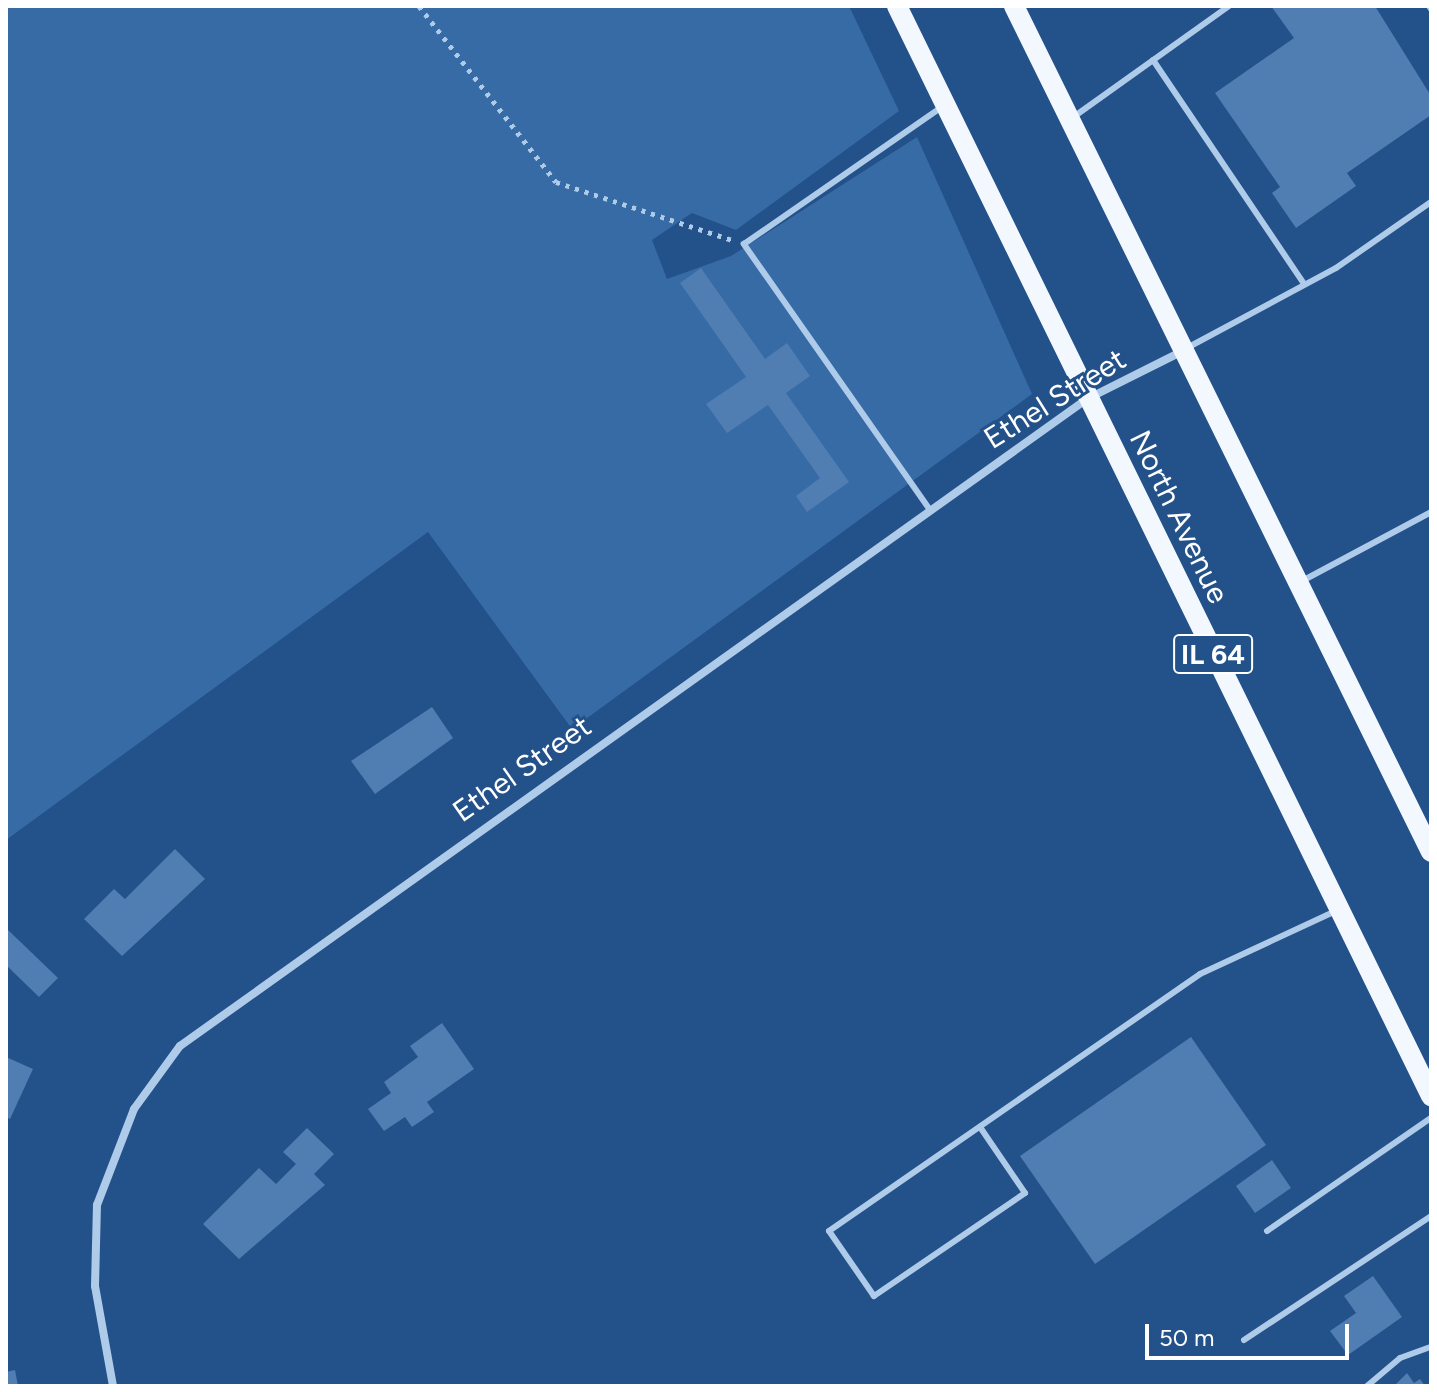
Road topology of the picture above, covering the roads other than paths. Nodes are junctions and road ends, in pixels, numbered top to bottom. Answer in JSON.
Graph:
{"nodes":[{"id":1,"x":897,"y":6,"type":"edge"},
{"id":2,"x":1014,"y":6,"type":"edge"},
{"id":3,"x":1229,"y":6,"type":"edge"},
{"id":4,"x":1153,"y":60,"type":"junction"},
{"id":5,"x":945,"y":105,"type":"junction"},
{"id":6,"x":1068,"y":121,"type":"junction"},
{"id":7,"x":1431,"y":202,"type":"edge"},
{"id":8,"x":1303,"y":282,"type":"junction"},
{"id":9,"x":1179,"y":353,"type":"junction"},
{"id":10,"x":1087,"y":399,"type":"junction"},
{"id":11,"x":930,"y":510,"type":"junction"},
{"id":12,"x":1431,"y":512,"type":"edge"},
{"id":13,"x":1296,"y":585,"type":"junction"},
{"id":14,"x":1424,"y":821,"type":"edge"},
{"id":15,"x":1431,"y":852,"type":"edge"},
{"id":16,"x":1339,"y":909,"type":"junction"},
{"id":17,"x":1431,"y":1096,"type":"edge"},
{"id":18,"x":1431,"y":1118,"type":"edge"},
{"id":19,"x":980,"y":1127,"type":"junction"},
{"id":20,"x":1431,"y":1216,"type":"edge"},
{"id":21,"x":1267,"y":1231,"type":"dead end"},
{"id":22,"x":1244,"y":1340,"type":"dead end"},
{"id":23,"x":1431,"y":1347,"type":"edge"},
{"id":24,"x":113,"y":1386,"type":"edge"},
{"id":25,"x":1367,"y":1386,"type":"edge"}],
"edges":[{"from":1,"to":5,"type":"main road","name":"North Avenue","number":"IL 64"},
{"from":2,"to":6,"type":"main road"},
{"from":3,"to":4,"type":"lane"},
{"from":4,"to":6,"type":"lane"},
{"from":4,"to":8,"type":"lane"},
{"from":5,"to":10,"type":"main road","name":"North Avenue","number":"IL 64"},
{"from":5,"to":11,"type":"lane"},
{"from":6,"to":9,"type":"main road"},
{"from":7,"to":8,"type":"lane"},
{"from":8,"to":9,"type":"lane"},
{"from":9,"to":10,"type":"street","name":"Ethel Street"},
{"from":9,"to":13,"type":"main road"},
{"from":10,"to":11,"type":"street","name":"Ethel Street"},
{"from":10,"to":16,"type":"main road","name":"North Avenue","number":"IL 64"},
{"from":11,"to":24,"type":"street","name":"Ethel Street"},
{"from":12,"to":13,"type":"lane"},
{"from":13,"to":14,"type":"main road"},
{"from":14,"to":15,"type":"main road"},
{"from":16,"to":17,"type":"main road","name":"North Avenue","number":"IL 64"},
{"from":16,"to":19,"type":"lane"},
{"from":18,"to":21,"type":"lane"},
{"from":19,"to":19,"type":"lane"},
{"from":20,"to":22,"type":"lane"},
{"from":23,"to":25,"type":"lane"}]}
